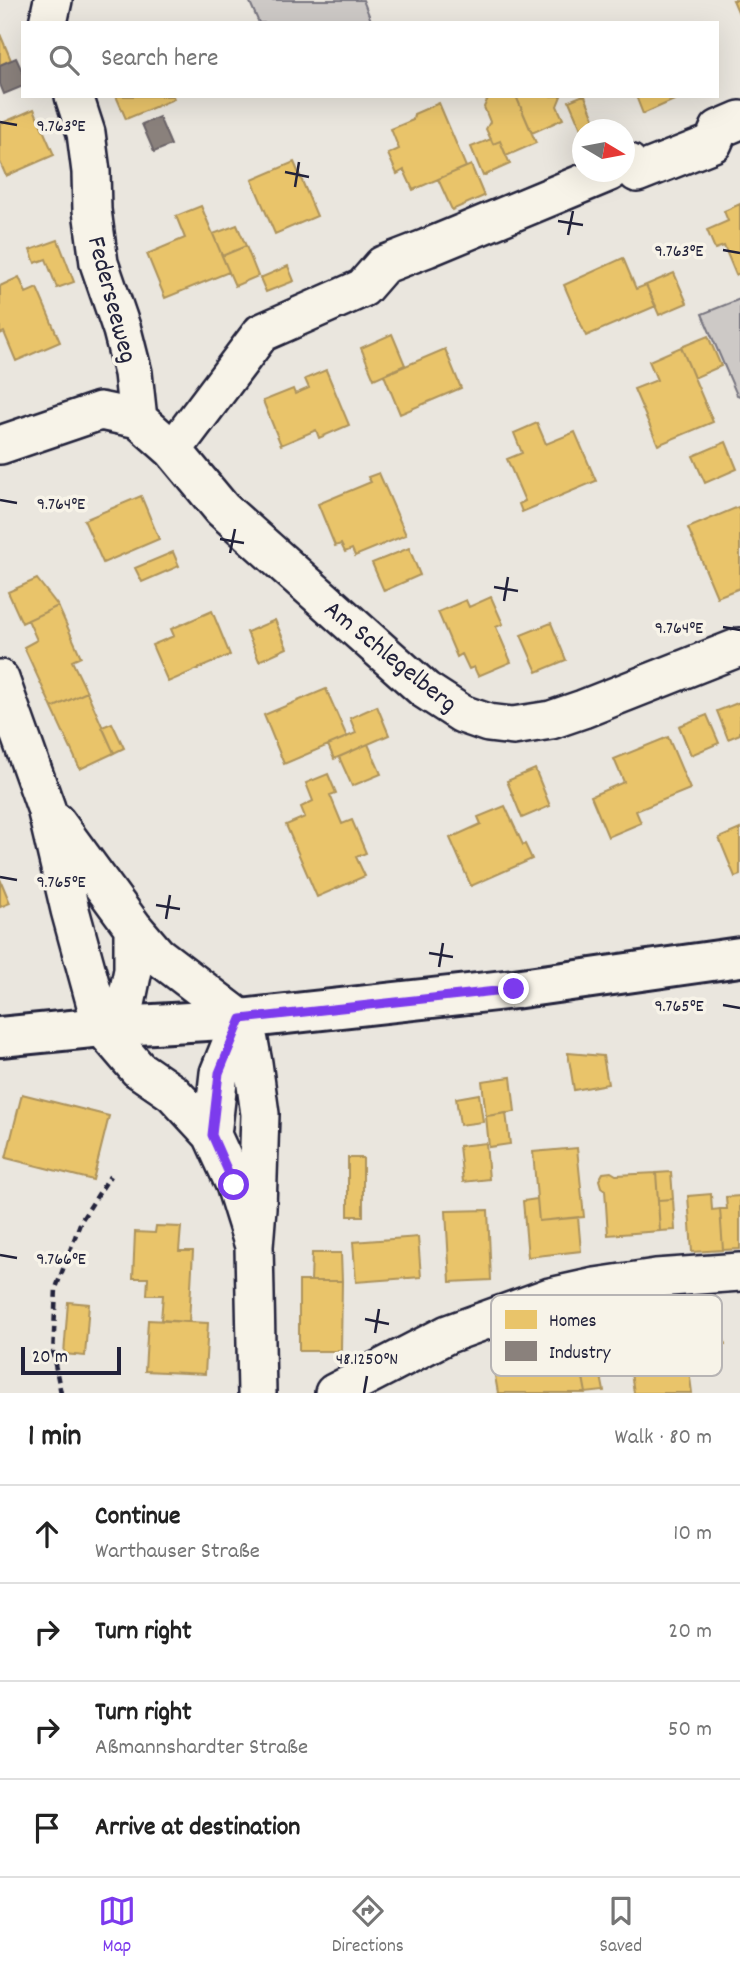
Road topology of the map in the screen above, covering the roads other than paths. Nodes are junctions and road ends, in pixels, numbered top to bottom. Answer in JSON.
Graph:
{"nodes":[{"id":1,"x":53,"y":0,"type":"edge"},
{"id":2,"x":48,"y":21,"type":"edge"},
{"id":3,"x":75,"y":98,"type":"edge"},
{"id":4,"x":730,"y":125,"type":"edge"},
{"id":5,"x":635,"y":170,"type":"edge"},
{"id":6,"x":586,"y":182,"type":"edge"},
{"id":7,"x":138,"y":419,"type":"junction"},
{"id":8,"x":0,"y":445,"type":"edge"},
{"id":9,"x":173,"y":450,"type":"junction"},
{"id":10,"x":740,"y":647,"type":"edge"},
{"id":11,"x":0,"y":679,"type":"edge"},
{"id":12,"x":46,"y":808,"type":"junction"},
{"id":13,"x":133,"y":927,"type":"junction"},
{"id":14,"x":740,"y":957,"type":"edge"},
{"id":15,"x":241,"y":1019,"type":"junction"},
{"id":16,"x":102,"y":1027,"type":"junction"},
{"id":17,"x":0,"y":1037,"type":"edge"},
{"id":18,"x":212,"y":1135,"type":"junction"},
{"id":19,"x":254,"y":1247,"type":"junction"},
{"id":20,"x":740,"y":1272,"type":"edge"},
{"id":21,"x":559,"y":1295,"type":"edge"},
{"id":22,"x":491,"y":1318,"type":"edge"},
{"id":23,"x":257,"y":1393,"type":"edge"},
{"id":24,"x":334,"y":1393,"type":"edge"}],
"edges":[{"from":1,"to":2,"type":"street"},
{"from":3,"to":7,"type":"street","name":"Federseeweg"},
{"from":4,"to":5,"type":"street"},
{"from":6,"to":9,"type":"street"},
{"from":7,"to":8,"type":"street","name":"Am Schlegelberg"},
{"from":7,"to":9,"type":"street","name":"Am Schlegelberg"},
{"from":9,"to":10,"type":"street","name":"Am Schlegelberg"},
{"from":11,"to":12,"type":"street"},
{"from":12,"to":13,"type":"street"},
{"from":12,"to":16,"type":"street"},
{"from":13,"to":15,"type":"street"},
{"from":13,"to":16,"type":"street"},
{"from":14,"to":15,"type":"main road"},
{"from":15,"to":16,"type":"main road"},
{"from":15,"to":18,"type":"street"},
{"from":15,"to":19,"type":"street"},
{"from":16,"to":17,"type":"main road"},
{"from":16,"to":18,"type":"street"},
{"from":18,"to":19,"type":"street"},
{"from":19,"to":23,"type":"street"},
{"from":20,"to":21,"type":"street"},
{"from":22,"to":24,"type":"street"}]}
